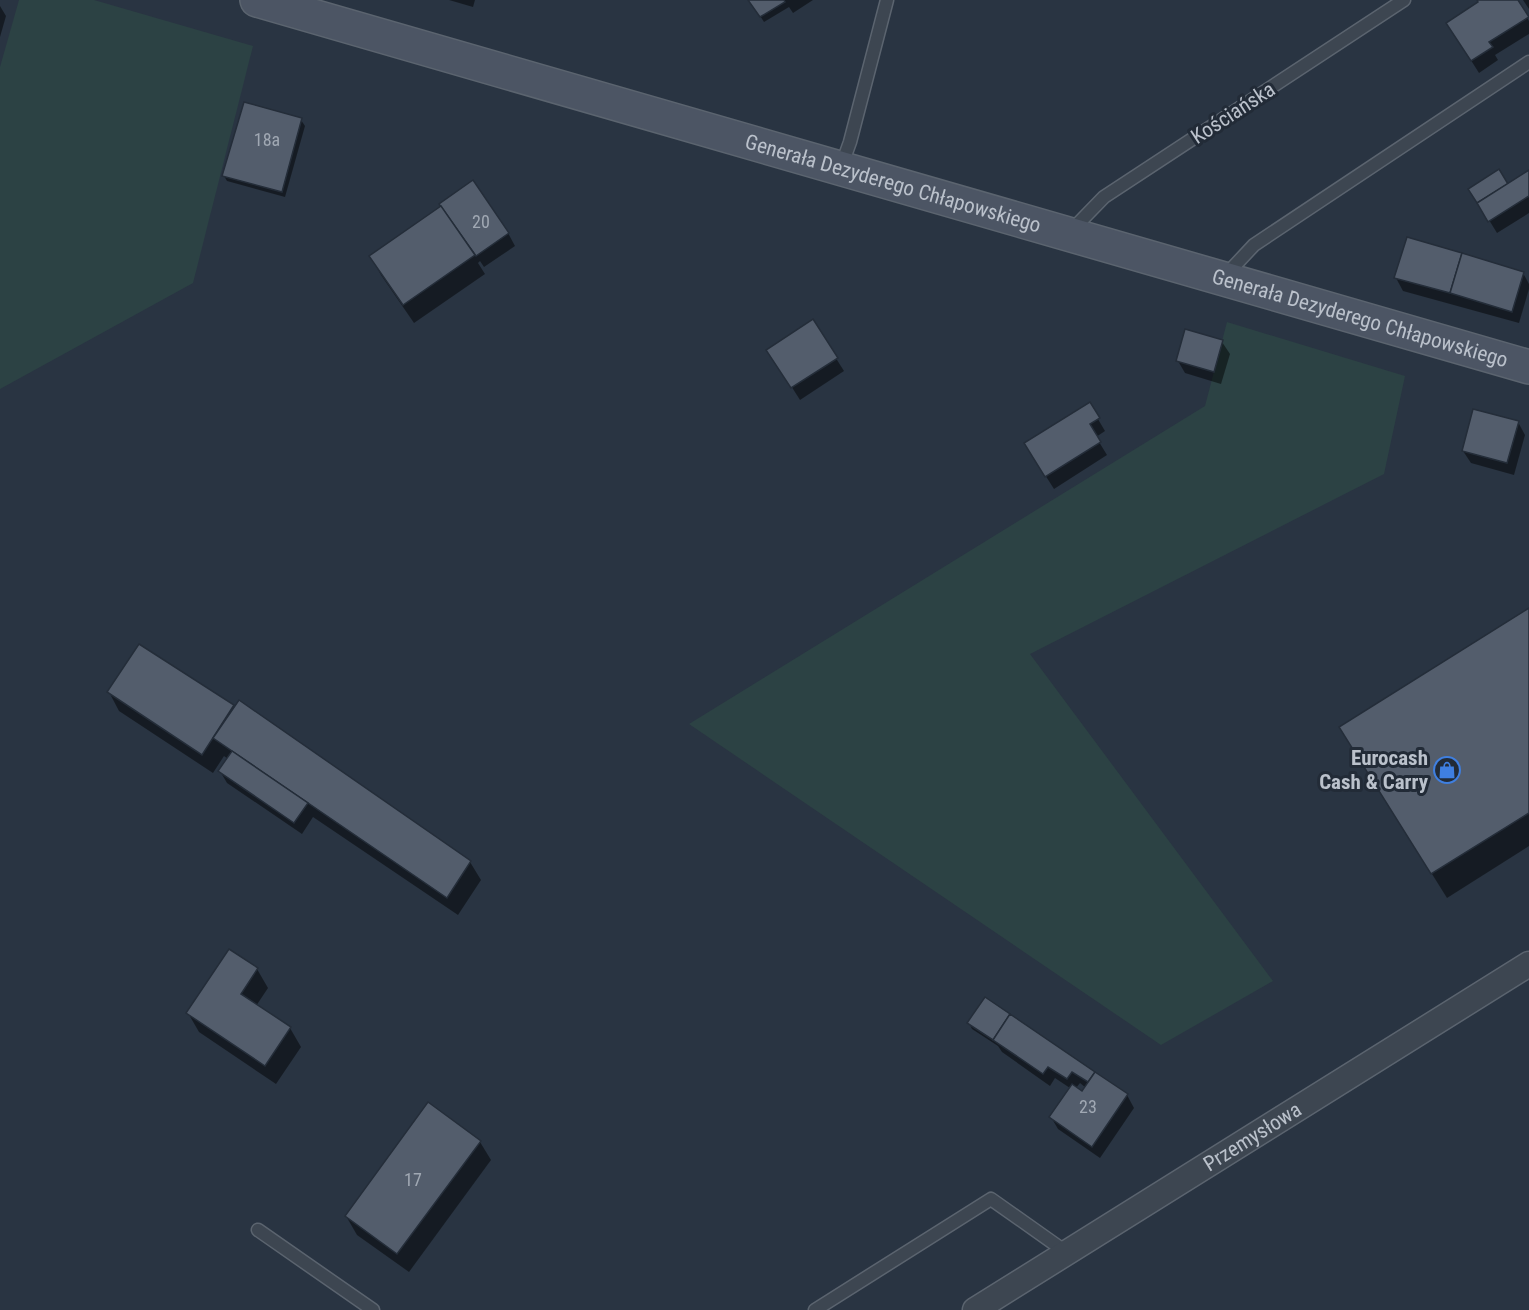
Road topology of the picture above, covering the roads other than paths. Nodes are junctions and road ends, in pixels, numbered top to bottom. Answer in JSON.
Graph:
{"nodes":[{"id":1,"x":257,"y":0,"type":"edge"},
{"id":2,"x":887,"y":0,"type":"edge"},
{"id":3,"x":1404,"y":0,"type":"edge"},
{"id":4,"x":1529,"y":62,"type":"edge"},
{"id":5,"x":841,"y":168,"type":"junction"},
{"id":6,"x":1068,"y":234,"type":"junction"},
{"id":7,"x":1222,"y":279,"type":"junction"},
{"id":8,"x":1529,"y":367,"type":"edge"},
{"id":9,"x":1529,"y":964,"type":"edge"},
{"id":10,"x":258,"y":1230,"type":"dead end"},
{"id":11,"x":1066,"y":1252,"type":"junction"},
{"id":12,"x":373,"y":1310,"type":"edge"},
{"id":13,"x":815,"y":1310,"type":"edge"},
{"id":14,"x":975,"y":1310,"type":"edge"}],
"edges":[{"from":1,"to":5,"type":"street","name":"Generała Dezyderego Chłapowskiego"},
{"from":2,"to":5,"type":"lane"},
{"from":3,"to":6,"type":"lane","name":"Kościańska"},
{"from":4,"to":7,"type":"lane"},
{"from":5,"to":6,"type":"street","name":"Generała Dezyderego Chłapowskiego"},
{"from":6,"to":7,"type":"street","name":"Generała Dezyderego Chłapowskiego"},
{"from":7,"to":8,"type":"street","name":"Generała Dezyderego Chłapowskiego"},
{"from":9,"to":11,"type":"street","name":"Przemysłowa"},
{"from":10,"to":12,"type":"lane"},
{"from":11,"to":13,"type":"lane"},
{"from":11,"to":14,"type":"street","name":"Przemysłowa"}]}
